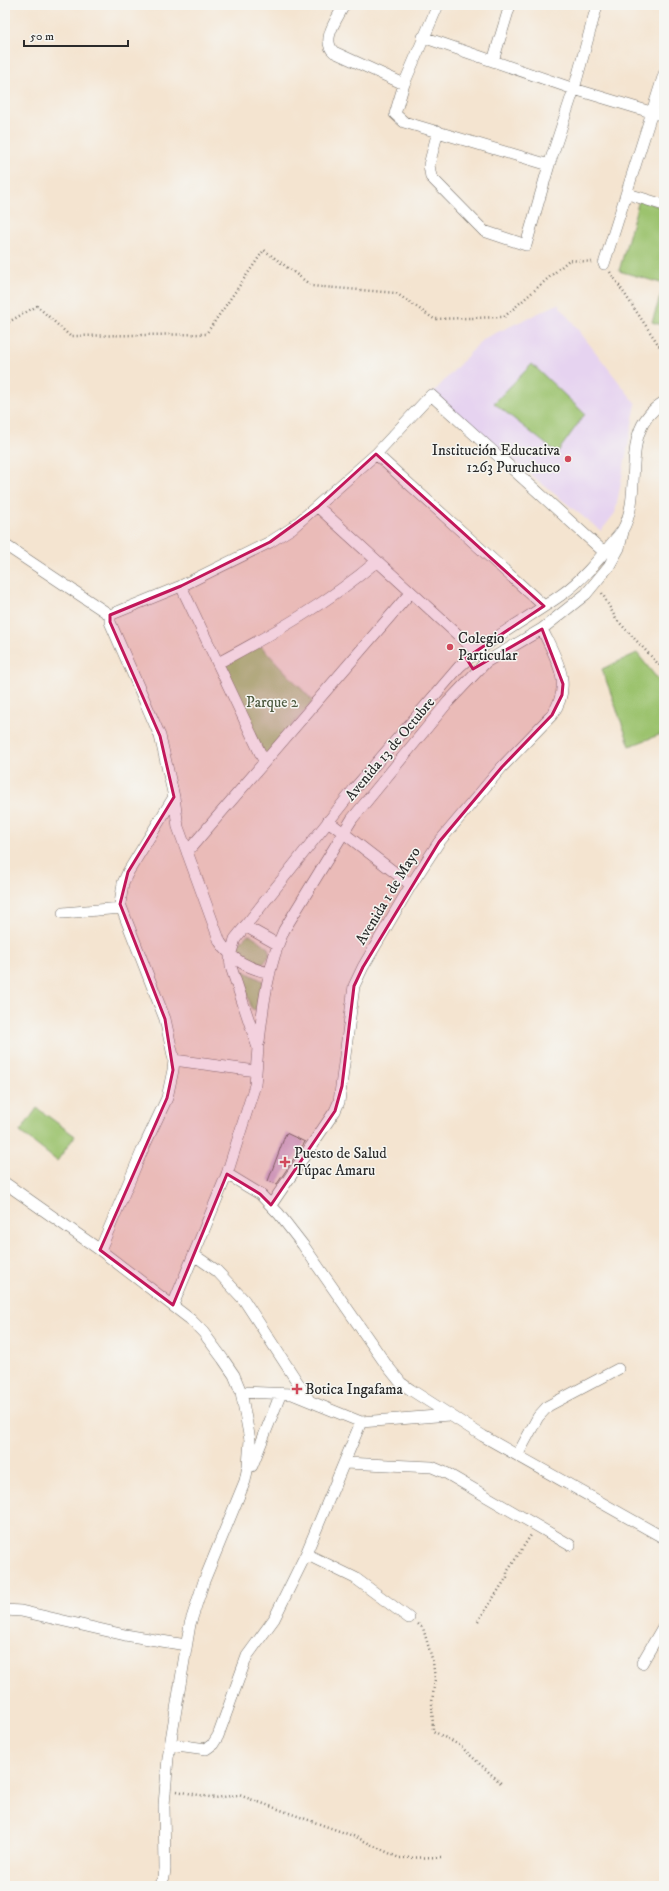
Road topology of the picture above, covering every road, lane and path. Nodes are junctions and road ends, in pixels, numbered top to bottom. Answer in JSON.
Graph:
{"nodes":[{"id":1,"x":344,"y":5,"type":"edge"},
{"id":2,"x":438,"y":5,"type":"edge"},
{"id":3,"x":510,"y":5,"type":"edge"},
{"id":4,"x":597,"y":5,"type":"edge"},
{"id":5,"x":423,"y":37,"type":"junction"},
{"id":6,"x":493,"y":61,"type":"junction"},
{"id":7,"x":664,"y":74,"type":"edge"},
{"id":8,"x":404,"y":84,"type":"junction"},
{"id":9,"x":574,"y":89,"type":"junction"},
{"id":10,"x":652,"y":112,"type":"junction"},
{"id":11,"x":664,"y":116,"type":"edge"},
{"id":12,"x":438,"y":132,"type":"junction"},
{"id":13,"x":549,"y":165,"type":"junction"},
{"id":14,"x":628,"y":194,"type":"junction"},
{"id":15,"x":664,"y":205,"type":"edge"},
{"id":16,"x":604,"y":264,"type":"junction"},
{"id":17,"x":5,"y":324,"type":"edge"},
{"id":18,"x":664,"y":353,"type":"edge"},
{"id":19,"x":664,"y":402,"type":"edge"},
{"id":20,"x":376,"y":454,"type":"junction"},
{"id":21,"x":318,"y":507,"type":"junction"},
{"id":22,"x":625,"y":526,"type":"junction"},
{"id":23,"x":5,"y":545,"type":"edge"},
{"id":24,"x":604,"y":552,"type":"junction"},
{"id":25,"x":377,"y":561,"type":"junction"},
{"id":26,"x":596,"y":582,"type":"junction"},
{"id":27,"x":181,"y":586,"type":"junction"},
{"id":28,"x":410,"y":592,"type":"junction"},
{"id":29,"x":544,"y":606,"type":"junction"},
{"id":30,"x":110,"y":615,"type":"junction"},
{"id":31,"x":542,"y":629,"type":"junction"},
{"id":32,"x":475,"y":651,"type":"junction"},
{"id":33,"x":486,"y":662,"type":"junction"},
{"id":34,"x":218,"y":663,"type":"junction"},
{"id":35,"x":664,"y":670,"type":"edge"},
{"id":36,"x":264,"y":761,"type":"junction"},
{"id":37,"x":174,"y":797,"type":"junction"},
{"id":38,"x":328,"y":821,"type":"junction"},
{"id":39,"x":343,"y":832,"type":"junction"},
{"id":40,"x":187,"y":852,"type":"junction"},
{"id":41,"x":411,"y":885,"type":"junction"},
{"id":42,"x":121,"y":908,"type":"junction"},
{"id":43,"x":63,"y":913,"type":"dead end"},
{"id":44,"x":245,"y":926,"type":"junction"},
{"id":45,"x":278,"y":944,"type":"junction"},
{"id":46,"x":230,"y":956,"type":"junction"},
{"id":47,"x":270,"y":973,"type":"junction"},
{"id":48,"x":258,"y":1048,"type":"junction"},
{"id":49,"x":174,"y":1060,"type":"junction"},
{"id":50,"x":256,"y":1071,"type":"junction"},
{"id":51,"x":227,"y":1174,"type":"junction"},
{"id":52,"x":5,"y":1183,"type":"edge"},
{"id":53,"x":271,"y":1205,"type":"junction"},
{"id":54,"x":100,"y":1250,"type":"junction"},
{"id":55,"x":194,"y":1255,"type":"junction"},
{"id":56,"x":173,"y":1305,"type":"junction"},
{"id":57,"x":618,"y":1369,"type":"dead end"},
{"id":58,"x":241,"y":1392,"type":"junction"},
{"id":59,"x":281,"y":1393,"type":"junction"},
{"id":60,"x":309,"y":1400,"type":"junction"},
{"id":61,"x":449,"y":1415,"type":"junction"},
{"id":62,"x":361,"y":1422,"type":"junction"},
{"id":63,"x":518,"y":1454,"type":"junction"},
{"id":64,"x":345,"y":1463,"type":"junction"},
{"id":65,"x":245,"y":1481,"type":"junction"},
{"id":66,"x":536,"y":1526,"type":"junction"},
{"id":67,"x":663,"y":1535,"type":"edge"},
{"id":68,"x":570,"y":1545,"type":"dead end"},
{"id":69,"x":306,"y":1554,"type":"junction"},
{"id":70,"x":5,"y":1610,"type":"edge"},
{"id":71,"x":409,"y":1618,"type":"joint"},
{"id":72,"x":478,"y":1622,"type":"dead end"},
{"id":73,"x":664,"y":1625,"type":"edge"},
{"id":74,"x":186,"y":1646,"type":"junction"},
{"id":75,"x":642,"y":1663,"type":"dead end"},
{"id":76,"x":170,"y":1744,"type":"junction"},
{"id":77,"x":502,"y":1784,"type":"dead end"},
{"id":78,"x":165,"y":1789,"type":"junction"},
{"id":79,"x":442,"y":1857,"type":"dead end"},
{"id":80,"x":159,"y":1886,"type":"edge"}],
"edges":[{"from":1,"to":8,"type":"street"},
{"from":2,"to":5,"type":"street"},
{"from":3,"to":6,"type":"street"},
{"from":4,"to":9,"type":"street"},
{"from":5,"to":6,"type":"street"},
{"from":5,"to":8,"type":"street"},
{"from":6,"to":9,"type":"street"},
{"from":7,"to":10,"type":"street"},
{"from":8,"to":12,"type":"street"},
{"from":9,"to":10,"type":"street"},
{"from":9,"to":13,"type":"street"},
{"from":10,"to":11,"type":"street"},
{"from":10,"to":14,"type":"street"},
{"from":12,"to":13,"type":"street"},
{"from":12,"to":13,"type":"street"},
{"from":14,"to":15,"type":"street"},
{"from":14,"to":16,"type":"street"},
{"from":16,"to":17,"type":"path"},
{"from":16,"to":18,"type":"path"},
{"from":19,"to":22,"type":"street","name":"Avenida 13 de Octubre"},
{"from":20,"to":21,"type":"street"},
{"from":20,"to":24,"type":"street"},
{"from":20,"to":29,"type":"street"},
{"from":21,"to":25,"type":"street"},
{"from":21,"to":27,"type":"street"},
{"from":22,"to":24,"type":"street"},
{"from":22,"to":26,"type":"street","name":"Avenida 13 de Octubre"},
{"from":23,"to":30,"type":"street"},
{"from":24,"to":29,"type":"street"},
{"from":25,"to":28,"type":"street"},
{"from":25,"to":34,"type":"street"},
{"from":26,"to":31,"type":"street","name":"Avenida 13 de Octubre"},
{"from":26,"to":35,"type":"path"},
{"from":27,"to":30,"type":"street"},
{"from":27,"to":34,"type":"street"},
{"from":28,"to":32,"type":"street"},
{"from":28,"to":36,"type":"street"},
{"from":29,"to":32,"type":"street"},
{"from":30,"to":37,"type":"street"},
{"from":31,"to":33,"type":"street","name":"Avenida 13 de Octubre"},
{"from":31,"to":41,"type":"street","name":"Avenida 1 de Mayo"},
{"from":32,"to":33,"type":"street"},
{"from":32,"to":38,"type":"street"},
{"from":33,"to":39,"type":"street","name":"Avenida 13 de Octubre"},
{"from":34,"to":36,"type":"street"},
{"from":36,"to":40,"type":"street"},
{"from":37,"to":40,"type":"street"},
{"from":37,"to":42,"type":"street"},
{"from":38,"to":39,"type":"street"},
{"from":38,"to":44,"type":"street"},
{"from":39,"to":41,"type":"street"},
{"from":39,"to":45,"type":"street","name":"Avenida 13 de Octubre"},
{"from":40,"to":46,"type":"street"},
{"from":41,"to":53,"type":"street","name":"Avenida 1 de Mayo"},
{"from":42,"to":43,"type":"street"},
{"from":42,"to":49,"type":"street"},
{"from":44,"to":45,"type":"street"},
{"from":44,"to":46,"type":"street"},
{"from":45,"to":47,"type":"street","name":"Avenida 13 de Octubre"},
{"from":46,"to":47,"type":"street"},
{"from":46,"to":48,"type":"street"},
{"from":47,"to":48,"type":"street","name":"Avenida 13 de Octubre"},
{"from":48,"to":50,"type":"street","name":"Avenida 13 de Octubre"},
{"from":49,"to":50,"type":"street"},
{"from":49,"to":54,"type":"street"},
{"from":50,"to":51,"type":"street","name":"Avenida 13 de Octubre"},
{"from":51,"to":53,"type":"street"},
{"from":51,"to":55,"type":"street","name":"Avenida 13 de Octubre"},
{"from":52,"to":54,"type":"street"},
{"from":53,"to":61,"type":"street"},
{"from":54,"to":56,"type":"street"},
{"from":55,"to":56,"type":"street","name":"Avenida 13 de Octubre"},
{"from":55,"to":60,"type":"street"},
{"from":56,"to":58,"type":"street"},
{"from":57,"to":63,"type":"street"},
{"from":58,"to":59,"type":"street"},
{"from":58,"to":65,"type":"street"},
{"from":59,"to":60,"type":"street"},
{"from":59,"to":65,"type":"street"},
{"from":60,"to":62,"type":"street"},
{"from":61,"to":62,"type":"street"},
{"from":61,"to":63,"type":"street"},
{"from":62,"to":64,"type":"street"},
{"from":63,"to":67,"type":"street"},
{"from":64,"to":66,"type":"street"},
{"from":64,"to":69,"type":"street"},
{"from":65,"to":74,"type":"street"},
{"from":66,"to":68,"type":"street"},
{"from":66,"to":72,"type":"path"},
{"from":69,"to":71,"type":"street"},
{"from":69,"to":76,"type":"street"},
{"from":70,"to":74,"type":"street"},
{"from":71,"to":77,"type":"path"},
{"from":73,"to":75,"type":"street"},
{"from":74,"to":76,"type":"street"},
{"from":76,"to":78,"type":"street"},
{"from":78,"to":79,"type":"path"},
{"from":78,"to":80,"type":"street"}]}
